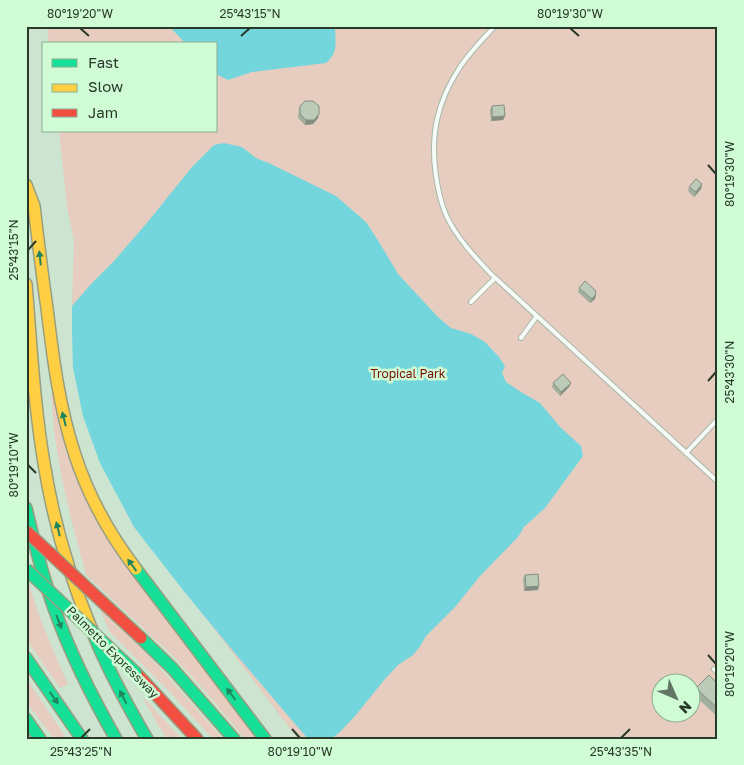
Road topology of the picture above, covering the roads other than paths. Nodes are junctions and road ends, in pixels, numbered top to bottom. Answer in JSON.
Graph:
{"nodes":[{"id":1,"x":495,"y":26,"type":"edge"},
{"id":2,"x":26,"y":185,"type":"edge"},
{"id":3,"x":495,"y":278,"type":"junction"},
{"id":4,"x":26,"y":284,"type":"edge"},
{"id":5,"x":471,"y":302,"type":"dead end"},
{"id":6,"x":537,"y":316,"type":"junction"},
{"id":7,"x":521,"y":338,"type":"dead end"},
{"id":8,"x":718,"y":418,"type":"edge"},
{"id":9,"x":686,"y":452,"type":"junction"},
{"id":10,"x":718,"y":482,"type":"edge"},
{"id":11,"x":26,"y":508,"type":"edge"},
{"id":12,"x":26,"y":531,"type":"edge"},
{"id":13,"x":26,"y":569,"type":"edge"},
{"id":14,"x":26,"y":658,"type":"edge"},
{"id":15,"x":714,"y":669,"type":"dead end"},
{"id":16,"x":718,"y":673,"type":"edge"},
{"id":17,"x":27,"y":719,"type":"edge"},
{"id":18,"x":40,"y":737,"type":"edge"},
{"id":19,"x":82,"y":739,"type":"edge"},
{"id":20,"x":116,"y":739,"type":"edge"},
{"id":21,"x":147,"y":739,"type":"edge"},
{"id":22,"x":197,"y":739,"type":"edge"},
{"id":23,"x":234,"y":739,"type":"edge"},
{"id":24,"x":265,"y":739,"type":"edge"}],
"edges":[{"from":1,"to":3,"type":"lane"},
{"from":24,"to":2,"type":"highway","one_way":true},
{"from":3,"to":5,"type":"lane"},
{"from":3,"to":6,"type":"lane"},
{"from":21,"to":4,"type":"highway","one_way":true},
{"from":6,"to":7,"type":"lane"},
{"from":6,"to":9,"type":"lane"},
{"from":8,"to":9,"type":"lane"},
{"from":9,"to":10,"type":"lane"},
{"from":11,"to":20,"type":"highway","one_way":true},
{"from":12,"to":23,"type":"highway","bridge":true},
{"from":13,"to":22,"type":"highway","name":"Palmetto Expressway","bridge":true},
{"from":14,"to":19,"type":"highway","one_way":true},
{"from":15,"to":16,"type":"lane"},
{"from":17,"to":18,"type":"highway"}]}
